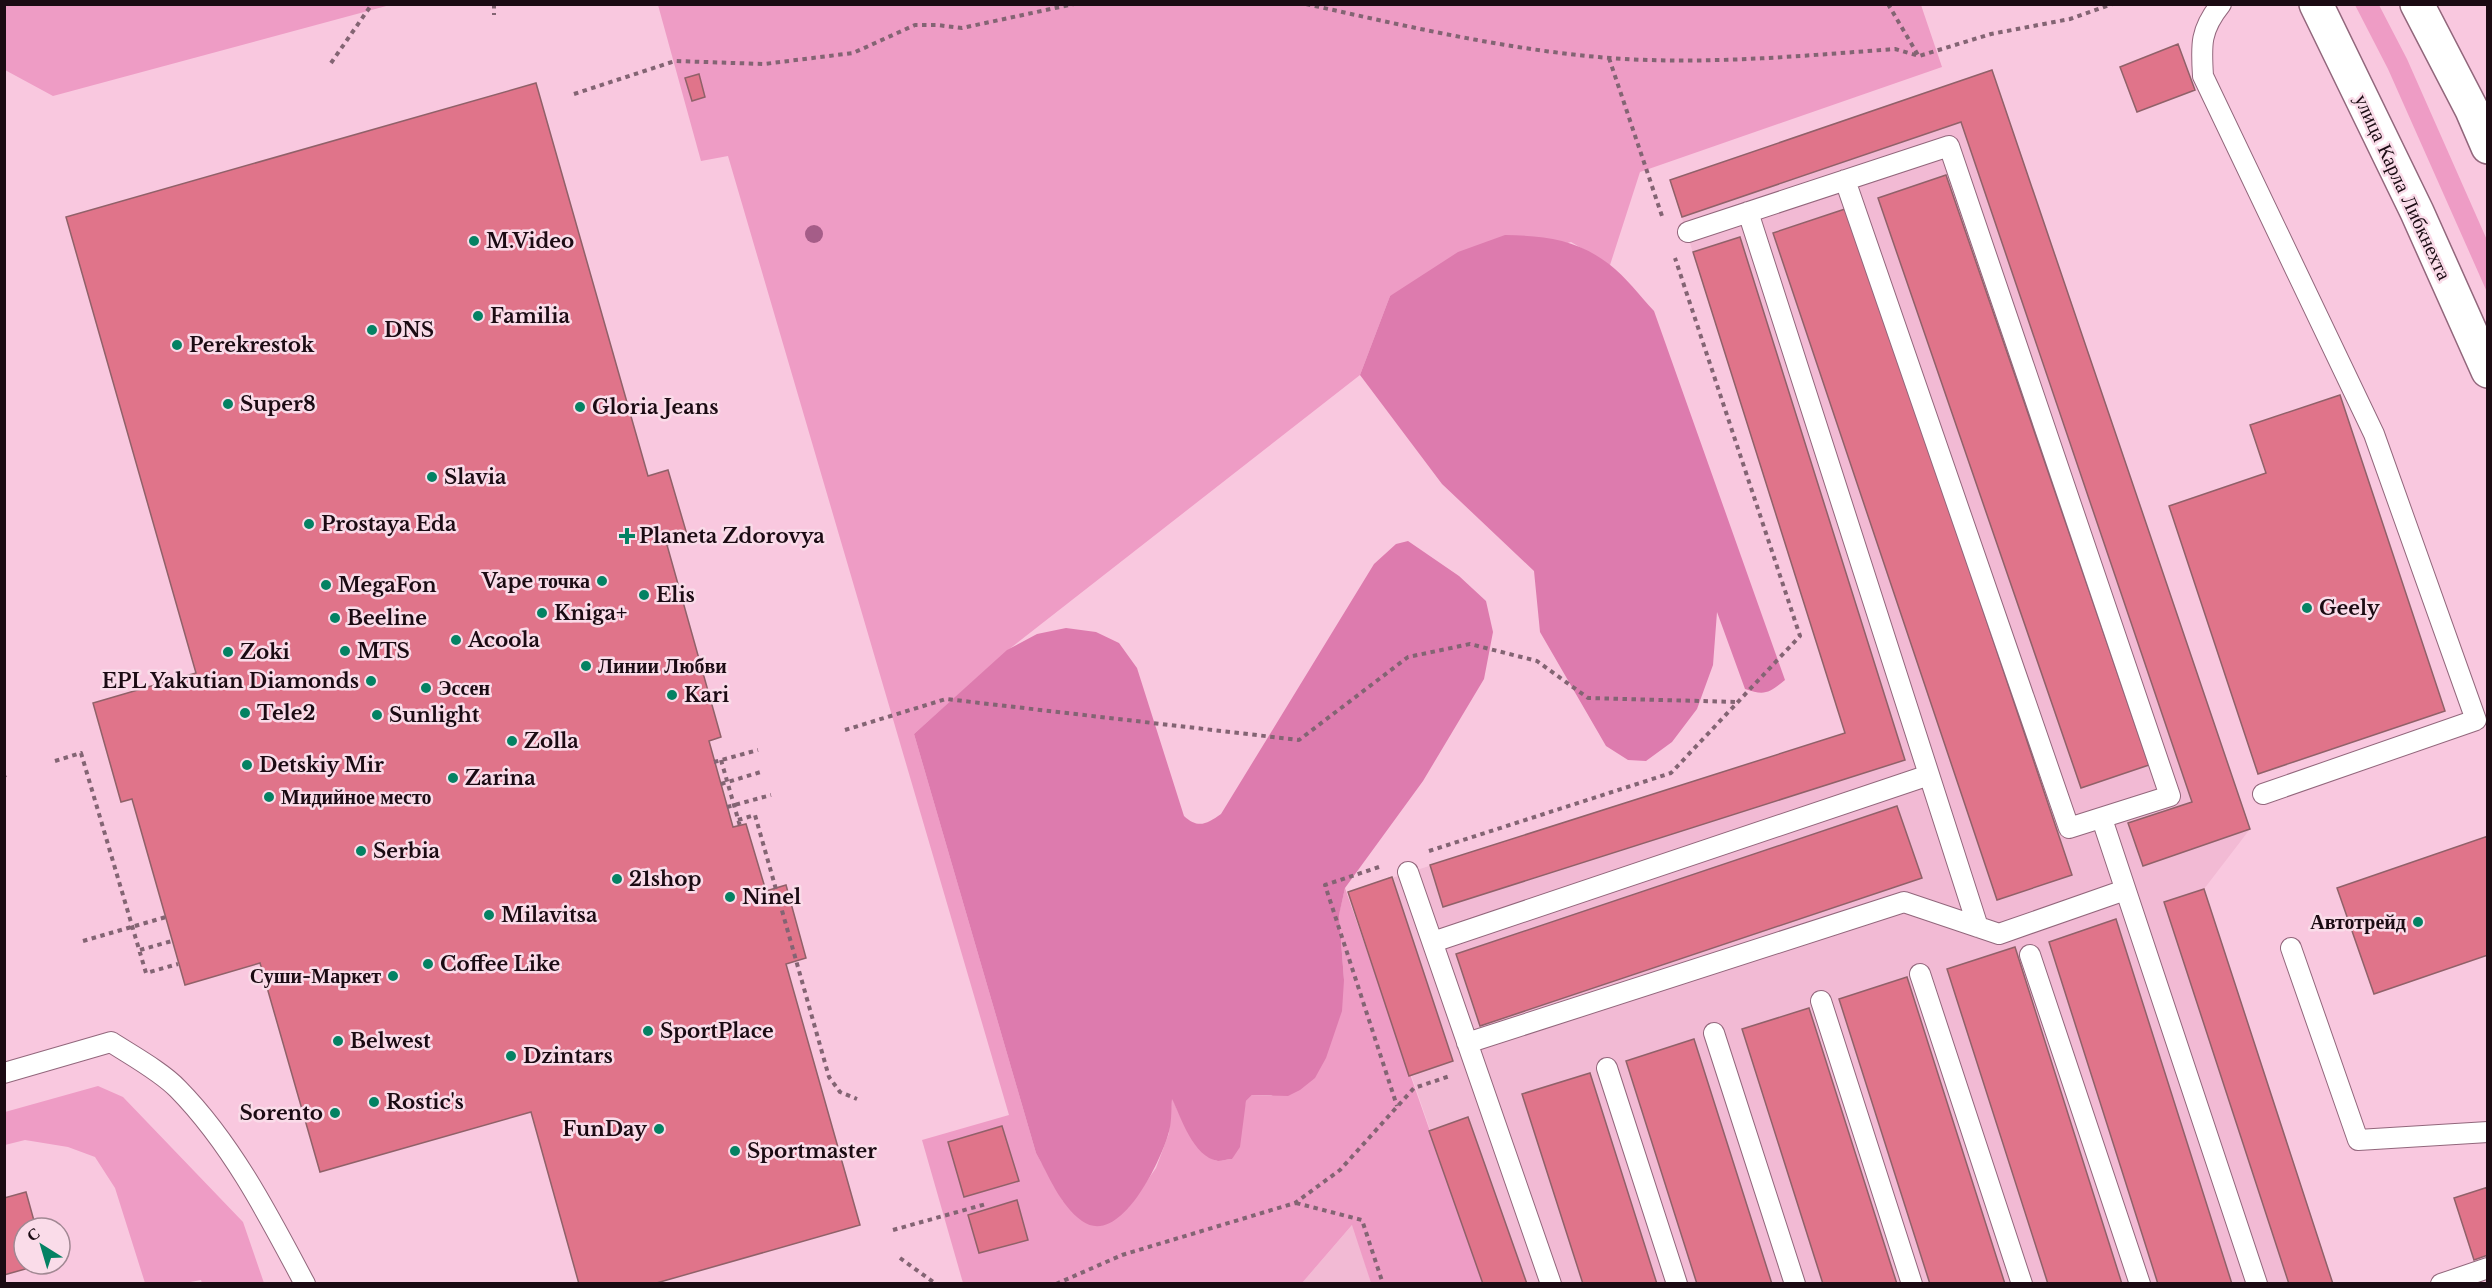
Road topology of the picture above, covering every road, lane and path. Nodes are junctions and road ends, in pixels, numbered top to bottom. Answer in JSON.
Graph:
{"nodes":[{"id":1,"x":372,"y":4,"type":"edge"},
{"id":2,"x":494,"y":4,"type":"edge"},
{"id":3,"x":1074,"y":4,"type":"edge"},
{"id":4,"x":1306,"y":4,"type":"edge"},
{"id":5,"x":1888,"y":4,"type":"edge"},
{"id":6,"x":2112,"y":4,"type":"edge"},
{"id":7,"x":2221,"y":4,"type":"edge"},
{"id":8,"x":2316,"y":4,"type":"edge"},
{"id":9,"x":2417,"y":4,"type":"edge"},
{"id":10,"x":494,"y":15,"type":"dead end"},
{"id":11,"x":1919,"y":56,"type":"junction"},
{"id":12,"x":1609,"y":58,"type":"junction"},
{"id":13,"x":331,"y":63,"type":"dead end"},
{"id":14,"x":574,"y":94,"type":"dead end"},
{"id":15,"x":2487,"y":147,"type":"edge"},
{"id":16,"x":1845,"y":180,"type":"junction"},
{"id":17,"x":1748,"y":212,"type":"junction"},
{"id":18,"x":1665,"y":228,"type":"dead end"},
{"id":19,"x":1688,"y":232,"type":"dead end"},
{"id":20,"x":1673,"y":251,"type":"dead end"},
{"id":21,"x":2487,"y":371,"type":"edge"},
{"id":22,"x":1738,"y":702,"type":"junction"},
{"id":23,"x":845,"y":730,"type":"dead end"},
{"id":24,"x":758,"y":750,"type":"dead end"},
{"id":25,"x":721,"y":760,"type":"junction"},
{"id":26,"x":55,"y":761,"type":"dead end"},
{"id":27,"x":714,"y":762,"type":"dead end"},
{"id":28,"x":764,"y":771,"type":"dead end"},
{"id":29,"x":1929,"y":775,"type":"junction"},
{"id":30,"x":728,"y":782,"type":"junction"},
{"id":31,"x":721,"y":784,"type":"dead end"},
{"id":32,"x":2263,"y":794,"type":"dead end"},
{"id":33,"x":771,"y":795,"type":"dead end"},
{"id":34,"x":734,"y":805,"type":"junction"},
{"id":35,"x":727,"y":807,"type":"dead end"},
{"id":36,"x":2102,"y":819,"type":"junction"},
{"id":37,"x":1425,"y":852,"type":"dead end"},
{"id":38,"x":1380,"y":867,"type":"dead end"},
{"id":39,"x":1408,"y":872,"type":"dead end"},
{"id":40,"x":2125,"y":890,"type":"junction"},
{"id":41,"x":166,"y":917,"type":"dead end"},
{"id":42,"x":132,"y":927,"type":"junction"},
{"id":43,"x":1978,"y":927,"type":"junction"},
{"id":44,"x":172,"y":940,"type":"dead end"},
{"id":45,"x":83,"y":941,"type":"dead end"},
{"id":46,"x":1432,"y":942,"type":"junction"},
{"id":47,"x":2291,"y":948,"type":"dead end"},
{"id":48,"x":140,"y":950,"type":"junction"},
{"id":49,"x":2030,"y":956,"type":"dead end"},
{"id":50,"x":178,"y":964,"type":"dead end"},
{"id":51,"x":1920,"y":974,"type":"dead end"},
{"id":52,"x":1821,"y":1001,"type":"dead end"},
{"id":53,"x":1714,"y":1033,"type":"dead end"},
{"id":54,"x":1467,"y":1043,"type":"junction"},
{"id":55,"x":1476,"y":1067,"type":"junction"},
{"id":56,"x":1607,"y":1068,"type":"dead end"},
{"id":57,"x":4,"y":1073,"type":"edge"},
{"id":58,"x":857,"y":1099,"type":"dead end"},
{"id":59,"x":1397,"y":1106,"type":"junction"},
{"id":60,"x":2487,"y":1132,"type":"edge"},
{"id":61,"x":1295,"y":1203,"type":"junction"},
{"id":62,"x":986,"y":1204,"type":"dead end"},
{"id":63,"x":893,"y":1230,"type":"dead end"},
{"id":64,"x":900,"y":1258,"type":"dead end"},
{"id":65,"x":2487,"y":1268,"type":"edge"},
{"id":66,"x":304,"y":1284,"type":"edge"},
{"id":67,"x":936,"y":1284,"type":"edge"},
{"id":68,"x":1056,"y":1284,"type":"edge"},
{"id":69,"x":1383,"y":1284,"type":"edge"},
{"id":70,"x":1551,"y":1284,"type":"edge"},
{"id":71,"x":1677,"y":1284,"type":"edge"},
{"id":72,"x":1795,"y":1284,"type":"edge"},
{"id":73,"x":1912,"y":1284,"type":"edge"},
{"id":74,"x":2022,"y":1284,"type":"edge"},
{"id":75,"x":2140,"y":1284,"type":"edge"},
{"id":76,"x":2257,"y":1284,"type":"edge"},
{"id":77,"x":2441,"y":1284,"type":"edge"}],
"edges":[{"from":1,"to":13,"type":"path"},
{"from":2,"to":10,"type":"path"},
{"from":3,"to":14,"type":"path"},
{"from":4,"to":12,"type":"path"},
{"from":5,"to":11,"type":"path"},
{"from":6,"to":11,"type":"path"},
{"from":7,"to":32,"type":"lane"},
{"from":8,"to":21,"type":"main road","name":"улица Карла Либкнехта"},
{"from":9,"to":15,"type":"main road"},
{"from":11,"to":12,"type":"path"},
{"from":12,"to":18,"type":"path"},
{"from":16,"to":17,"type":"lane"},
{"from":16,"to":36,"type":"lane"},
{"from":16,"to":36,"type":"lane"},
{"from":17,"to":19,"type":"lane"},
{"from":17,"to":29,"type":"lane"},
{"from":20,"to":22,"type":"path"},
{"from":22,"to":23,"type":"path"},
{"from":22,"to":37,"type":"path"},
{"from":24,"to":25,"type":"path"},
{"from":25,"to":27,"type":"path"},
{"from":25,"to":30,"type":"path"},
{"from":26,"to":42,"type":"path"},
{"from":28,"to":30,"type":"path"},
{"from":29,"to":43,"type":"lane"},
{"from":29,"to":46,"type":"lane"},
{"from":30,"to":31,"type":"path"},
{"from":30,"to":34,"type":"path"},
{"from":33,"to":34,"type":"path"},
{"from":34,"to":35,"type":"path"},
{"from":34,"to":58,"type":"path"},
{"from":36,"to":40,"type":"lane"},
{"from":38,"to":59,"type":"path"},
{"from":39,"to":46,"type":"lane"},
{"from":40,"to":43,"type":"lane"},
{"from":40,"to":76,"type":"lane"},
{"from":41,"to":42,"type":"path"},
{"from":42,"to":45,"type":"path"},
{"from":42,"to":48,"type":"path"},
{"from":43,"to":54,"type":"lane"},
{"from":44,"to":48,"type":"path"},
{"from":46,"to":54,"type":"lane"},
{"from":47,"to":60,"type":"lane"},
{"from":48,"to":50,"type":"path"},
{"from":49,"to":75,"type":"lane"},
{"from":51,"to":74,"type":"lane"},
{"from":52,"to":73,"type":"lane"},
{"from":53,"to":72,"type":"lane"},
{"from":54,"to":55,"type":"lane"},
{"from":55,"to":59,"type":"path"},
{"from":55,"to":70,"type":"lane"},
{"from":56,"to":71,"type":"lane"},
{"from":57,"to":66,"type":"lane"},
{"from":59,"to":61,"type":"path"},
{"from":61,"to":68,"type":"path"},
{"from":61,"to":69,"type":"path"},
{"from":62,"to":63,"type":"path"},
{"from":64,"to":67,"type":"path"},
{"from":65,"to":77,"type":"lane"}]}
